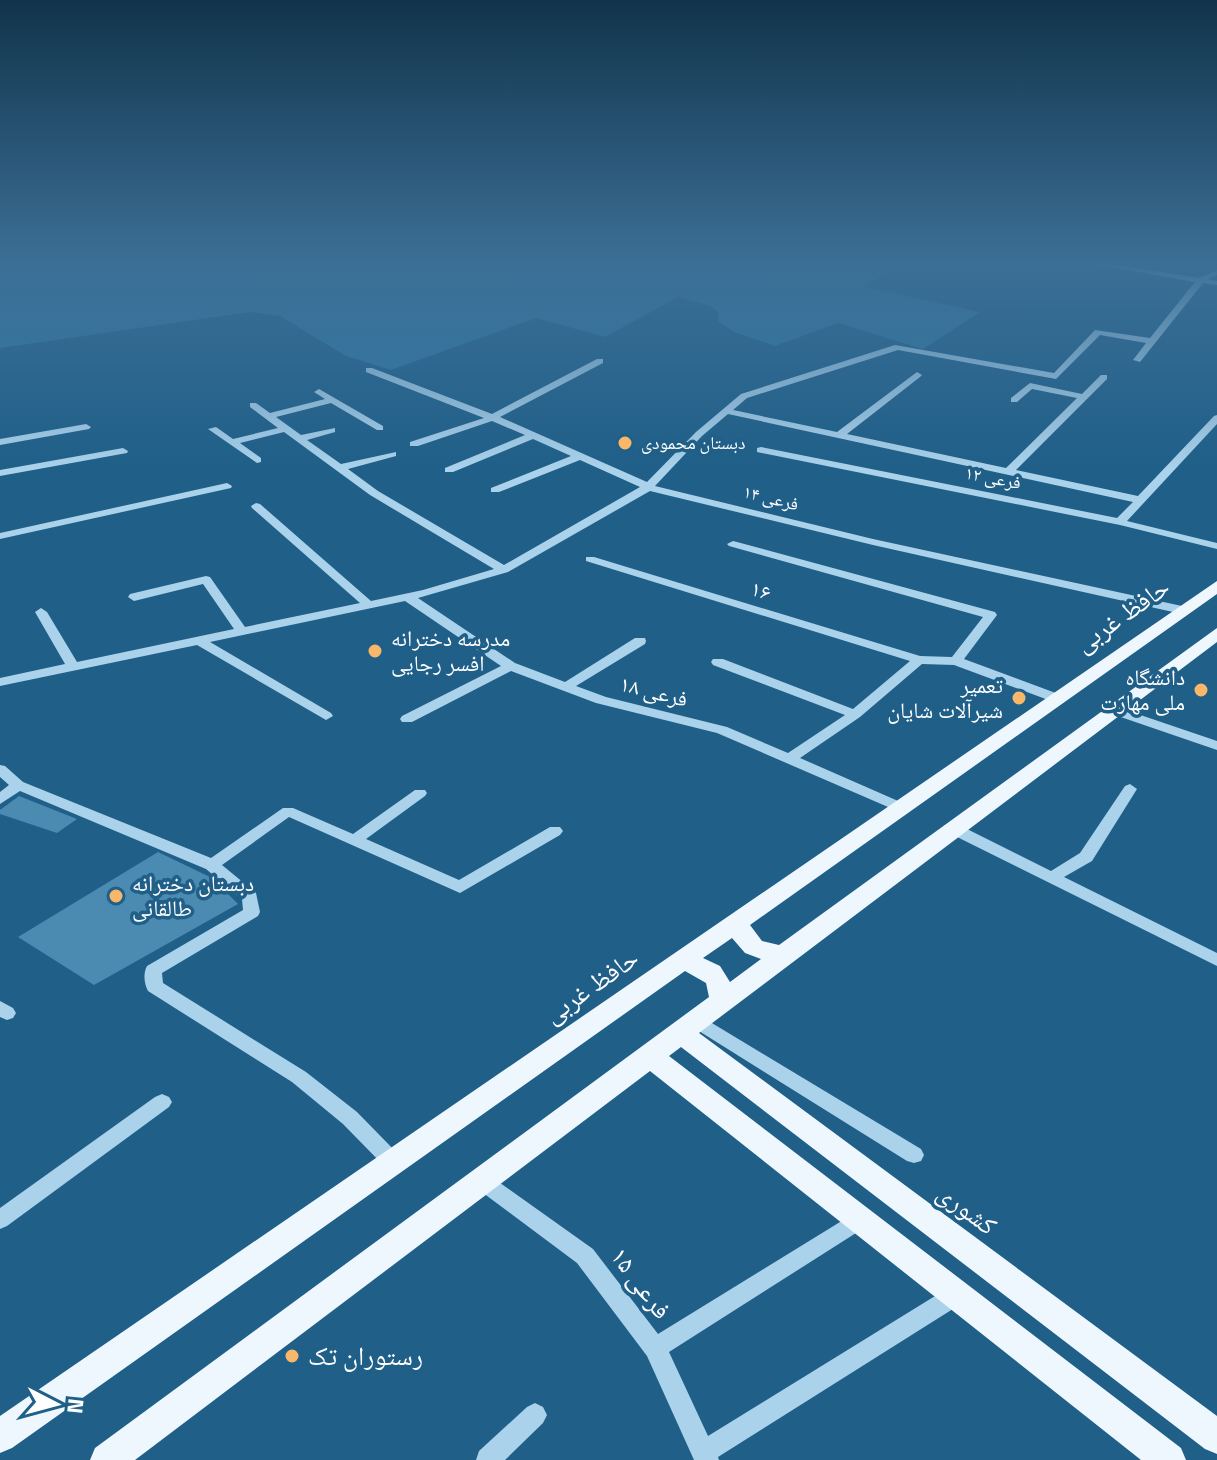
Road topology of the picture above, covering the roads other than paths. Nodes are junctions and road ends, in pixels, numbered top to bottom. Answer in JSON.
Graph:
{"nodes":[{"id":1,"x":1098,"y":332,"type":"edge"},
{"id":2,"x":1099,"y":332,"type":"edge"},
{"id":3,"x":1159,"y":332,"type":"edge"},
{"id":4,"x":1152,"y":341,"type":"junction"},
{"id":5,"x":1137,"y":360,"type":"dead end"},
{"id":6,"x":600,"y":361,"type":"dead end"},
{"id":7,"x":369,"y":370,"type":"dead end"},
{"id":8,"x":917,"y":375,"type":"dead end"},
{"id":9,"x":1104,"y":377,"type":"dead end"},
{"id":10,"x":319,"y":392,"type":"dead end"},
{"id":11,"x":1084,"y":397,"type":"junction"},
{"id":12,"x":333,"y":400,"type":"junction"},
{"id":13,"x":1014,"y":400,"type":"dead end"},
{"id":14,"x":253,"y":405,"type":"dead end"},
{"id":15,"x":726,"y":411,"type":"junction"},
{"id":16,"x":268,"y":416,"type":"junction"},
{"id":17,"x":492,"y":418,"type":"junction"},
{"id":18,"x":1217,"y":418,"type":"edge"},
{"id":19,"x":86,"y":427,"type":"dead end"},
{"id":20,"x":380,"y":428,"type":"dead end"},
{"id":21,"x":213,"y":429,"type":"dead end"},
{"id":22,"x":285,"y":429,"type":"junction"},
{"id":23,"x":332,"y":430,"type":"dead end"},
{"id":24,"x":841,"y":434,"type":"junction"},
{"id":25,"x":534,"y":435,"type":"junction"},
{"id":26,"x":299,"y":439,"type":"junction"},
{"id":27,"x":0,"y":442,"type":"edge"},
{"id":28,"x":232,"y":442,"type":"junction"},
{"id":29,"x":414,"y":444,"type":"dead end"},
{"id":30,"x":761,"y":450,"type":"dead end"},
{"id":31,"x":123,"y":451,"type":"dead end"},
{"id":32,"x":392,"y":454,"type":"dead end"},
{"id":33,"x":581,"y":456,"type":"junction"},
{"id":34,"x":257,"y":460,"type":"dead end"},
{"id":35,"x":984,"y":467,"type":"junction"},
{"id":36,"x":340,"y":468,"type":"junction"},
{"id":37,"x":449,"y":470,"type":"dead end"},
{"id":38,"x":0,"y":473,"type":"edge"},
{"id":39,"x":1007,"y":473,"type":"junction"},
{"id":40,"x":227,"y":486,"type":"dead end"},
{"id":41,"x":648,"y":487,"type":"junction"},
{"id":42,"x":495,"y":490,"type":"dead end"},
{"id":43,"x":966,"y":491,"type":"junction"},
{"id":44,"x":1140,"y":500,"type":"junction"},
{"id":45,"x":256,"y":506,"type":"dead end"},
{"id":46,"x":1120,"y":522,"type":"junction"},
{"id":47,"x":0,"y":536,"type":"edge"},
{"id":48,"x":733,"y":544,"type":"dead end"},
{"id":49,"x":1217,"y":546,"type":"edge"},
{"id":50,"x":590,"y":559,"type":"dead end"},
{"id":51,"x":504,"y":570,"type":"junction"},
{"id":52,"x":1217,"y":586,"type":"edge"},
{"id":53,"x":134,"y":597,"type":"dead end"},
{"id":54,"x":408,"y":597,"type":"junction"},
{"id":55,"x":368,"y":604,"type":"junction"},
{"id":56,"x":1182,"y":610,"type":"junction"},
{"id":57,"x":41,"y":612,"type":"dead end"},
{"id":58,"x":242,"y":631,"type":"junction"},
{"id":59,"x":1217,"y":633,"type":"edge"},
{"id":60,"x":198,"y":640,"type":"junction"},
{"id":61,"x":640,"y":641,"type":"dead end"},
{"id":62,"x":919,"y":660,"type":"junction"},
{"id":63,"x":956,"y":661,"type":"junction"},
{"id":64,"x":718,"y":662,"type":"dead end"},
{"id":65,"x":510,"y":666,"type":"junction"},
{"id":66,"x":73,"y":667,"type":"junction"},
{"id":67,"x":0,"y":682,"type":"edge"},
{"id":68,"x":564,"y":688,"type":"junction"},
{"id":69,"x":1056,"y":698,"type":"junction"},
{"id":70,"x":1114,"y":710,"type":"junction"},
{"id":71,"x":855,"y":714,"type":"junction"},
{"id":72,"x":326,"y":716,"type":"dead end"},
{"id":73,"x":407,"y":719,"type":"dead end"},
{"id":74,"x":1217,"y":746,"type":"edge"},
{"id":75,"x":791,"y":758,"type":"junction"},
{"id":76,"x":0,"y":769,"type":"edge"},
{"id":77,"x":18,"y":785,"type":"junction"},
{"id":78,"x":1130,"y":789,"type":"dead end"},
{"id":79,"x":420,"y":793,"type":"dead end"},
{"id":80,"x":0,"y":799,"type":"edge"},
{"id":81,"x":900,"y":807,"type":"junction"},
{"id":82,"x":954,"y":829,"type":"junction"},
{"id":83,"x":555,"y":831,"type":"dead end"},
{"id":84,"x":354,"y":840,"type":"junction"},
{"id":85,"x":212,"y":865,"type":"junction"},
{"id":86,"x":1051,"y":878,"type":"junction"},
{"id":87,"x":737,"y":921,"type":"junction"},
{"id":88,"x":785,"y":955,"type":"junction"},
{"id":89,"x":1217,"y":960,"type":"edge"},
{"id":90,"x":680,"y":961,"type":"junction"},
{"id":91,"x":722,"y":1002,"type":"junction"},
{"id":92,"x":688,"y":1027,"type":"junction"},
{"id":93,"x":649,"y":1055,"type":"junction"},
{"id":94,"x":162,"y":1102,"type":"dead end"},
{"id":95,"x":914,"y":1155,"type":"dead end"},
{"id":96,"x":393,"y":1162,"type":"junction"},
{"id":97,"x":482,"y":1181,"type":"junction"},
{"id":98,"x":0,"y":1220,"type":"edge"},
{"id":99,"x":860,"y":1220,"type":"junction"},
{"id":100,"x":956,"y":1295,"type":"junction"},
{"id":101,"x":655,"y":1348,"type":"junction"},
{"id":102,"x":535,"y":1415,"type":"dead end"},
{"id":103,"x":0,"y":1436,"type":"edge"},
{"id":104,"x":1217,"y":1437,"type":"edge"},
{"id":105,"x":705,"y":1456,"type":"edge"},
{"id":106,"x":107,"y":1460,"type":"edge"},
{"id":107,"x":488,"y":1460,"type":"edge"},
{"id":108,"x":1169,"y":1460,"type":"edge"}],
"edges":[{"from":1,"to":15,"type":"street"},
{"from":2,"to":4,"type":"street"},
{"from":3,"to":4,"type":"street"},
{"from":4,"to":5,"type":"street"},
{"from":6,"to":17,"type":"street"},
{"from":7,"to":17,"type":"street","name":"فرعی ۱۴"},
{"from":8,"to":24,"type":"street"},
{"from":9,"to":11,"type":"street"},
{"from":10,"to":12,"type":"street"},
{"from":11,"to":13,"type":"street"},
{"from":11,"to":39,"type":"street"},
{"from":12,"to":16,"type":"street"},
{"from":12,"to":20,"type":"street"},
{"from":14,"to":16,"type":"street"},
{"from":15,"to":24,"type":"street"},
{"from":15,"to":41,"type":"street"},
{"from":16,"to":22,"type":"street"},
{"from":17,"to":25,"type":"street","name":"فرعی ۱۴"},
{"from":17,"to":29,"type":"street"},
{"from":18,"to":44,"type":"street"},
{"from":19,"to":27,"type":"street"},
{"from":21,"to":28,"type":"street"},
{"from":22,"to":26,"type":"street"},
{"from":22,"to":28,"type":"street"},
{"from":23,"to":26,"type":"street"},
{"from":24,"to":35,"type":"street"},
{"from":25,"to":33,"type":"street","name":"فرعی ۱۴"},
{"from":25,"to":37,"type":"street"},
{"from":26,"to":36,"type":"street"},
{"from":28,"to":34,"type":"street"},
{"from":30,"to":43,"type":"street","name":"فرعی ۱۲"},
{"from":31,"to":38,"type":"street"},
{"from":32,"to":36,"type":"street"},
{"from":33,"to":41,"type":"street","name":"فرعی ۱۴"},
{"from":33,"to":42,"type":"street"},
{"from":35,"to":39,"type":"street"},
{"from":35,"to":43,"type":"street"},
{"from":36,"to":51,"type":"street"},
{"from":39,"to":44,"type":"street"},
{"from":40,"to":47,"type":"street"},
{"from":41,"to":51,"type":"street"},
{"from":41,"to":56,"type":"street","name":"فرعی ۱۴"},
{"from":43,"to":46,"type":"street","name":"فرعی ۱۲"},
{"from":44,"to":46,"type":"street"},
{"from":45,"to":55,"type":"street"},
{"from":46,"to":49,"type":"street","name":"فرعی ۱۲"},
{"from":48,"to":63,"type":"street"},
{"from":50,"to":62,"type":"street","name":"۱۶"},
{"from":51,"to":54,"type":"street"},
{"from":52,"to":56,"type":"main road","name":"حافظ غربی"},
{"from":53,"to":58,"type":"street"},
{"from":54,"to":55,"type":"street"},
{"from":54,"to":65,"type":"street","name":"فرعی ۱۸"},
{"from":55,"to":58,"type":"street"},
{"from":56,"to":69,"type":"main road","name":"حافظ غربی"},
{"from":57,"to":66,"type":"street"},
{"from":58,"to":60,"type":"street"},
{"from":59,"to":70,"type":"main road"},
{"from":60,"to":66,"type":"street"},
{"from":60,"to":72,"type":"street"},
{"from":61,"to":68,"type":"street"},
{"from":62,"to":63,"type":"street","name":"۱۶"},
{"from":62,"to":71,"type":"street"},
{"from":63,"to":69,"type":"street","name":"۱۶"},
{"from":64,"to":71,"type":"street"},
{"from":65,"to":68,"type":"street","name":"فرعی ۱۸"},
{"from":65,"to":73,"type":"street"},
{"from":66,"to":67,"type":"street"},
{"from":68,"to":75,"type":"street","name":"فرعی ۱۸"},
{"from":69,"to":81,"type":"main road","name":"حافظ غربی"},
{"from":70,"to":74,"type":"street"},
{"from":70,"to":82,"type":"main road"},
{"from":71,"to":75,"type":"street"},
{"from":75,"to":81,"type":"street","name":"فرعی ۱۸"},
{"from":76,"to":77,"type":"street"},
{"from":77,"to":80,"type":"street"},
{"from":77,"to":85,"type":"street"},
{"from":78,"to":86,"type":"street"},
{"from":79,"to":84,"type":"street"},
{"from":81,"to":87,"type":"main road","name":"حافظ غربی"},
{"from":82,"to":86,"type":"street"},
{"from":82,"to":88,"type":"main road"},
{"from":83,"to":84,"type":"street"},
{"from":84,"to":85,"type":"street"},
{"from":85,"to":96,"type":"street"},
{"from":86,"to":89,"type":"street"},
{"from":87,"to":88,"type":"main road"},
{"from":87,"to":90,"type":"main road","name":"حافظ غربی"},
{"from":88,"to":91,"type":"main road"},
{"from":90,"to":91,"type":"main road"},
{"from":90,"to":96,"type":"main road","name":"حافظ غربی"},
{"from":91,"to":92,"type":"main road"},
{"from":92,"to":93,"type":"main road"},
{"from":92,"to":95,"type":"street"},
{"from":92,"to":104,"type":"main road","name":"کشوری"},
{"from":93,"to":97,"type":"main road"},
{"from":93,"to":99,"type":"main road"},
{"from":94,"to":98,"type":"street"},
{"from":96,"to":103,"type":"main road","name":"حافظ غربی"},
{"from":97,"to":101,"type":"street","name":"فرعی ۱۵"},
{"from":97,"to":106,"type":"main road"},
{"from":99,"to":100,"type":"main road"},
{"from":99,"to":101,"type":"street"},
{"from":100,"to":105,"type":"street"},
{"from":100,"to":108,"type":"main road"},
{"from":101,"to":105,"type":"street","name":"فرعی ۱۵"},
{"from":102,"to":107,"type":"street"}]}
